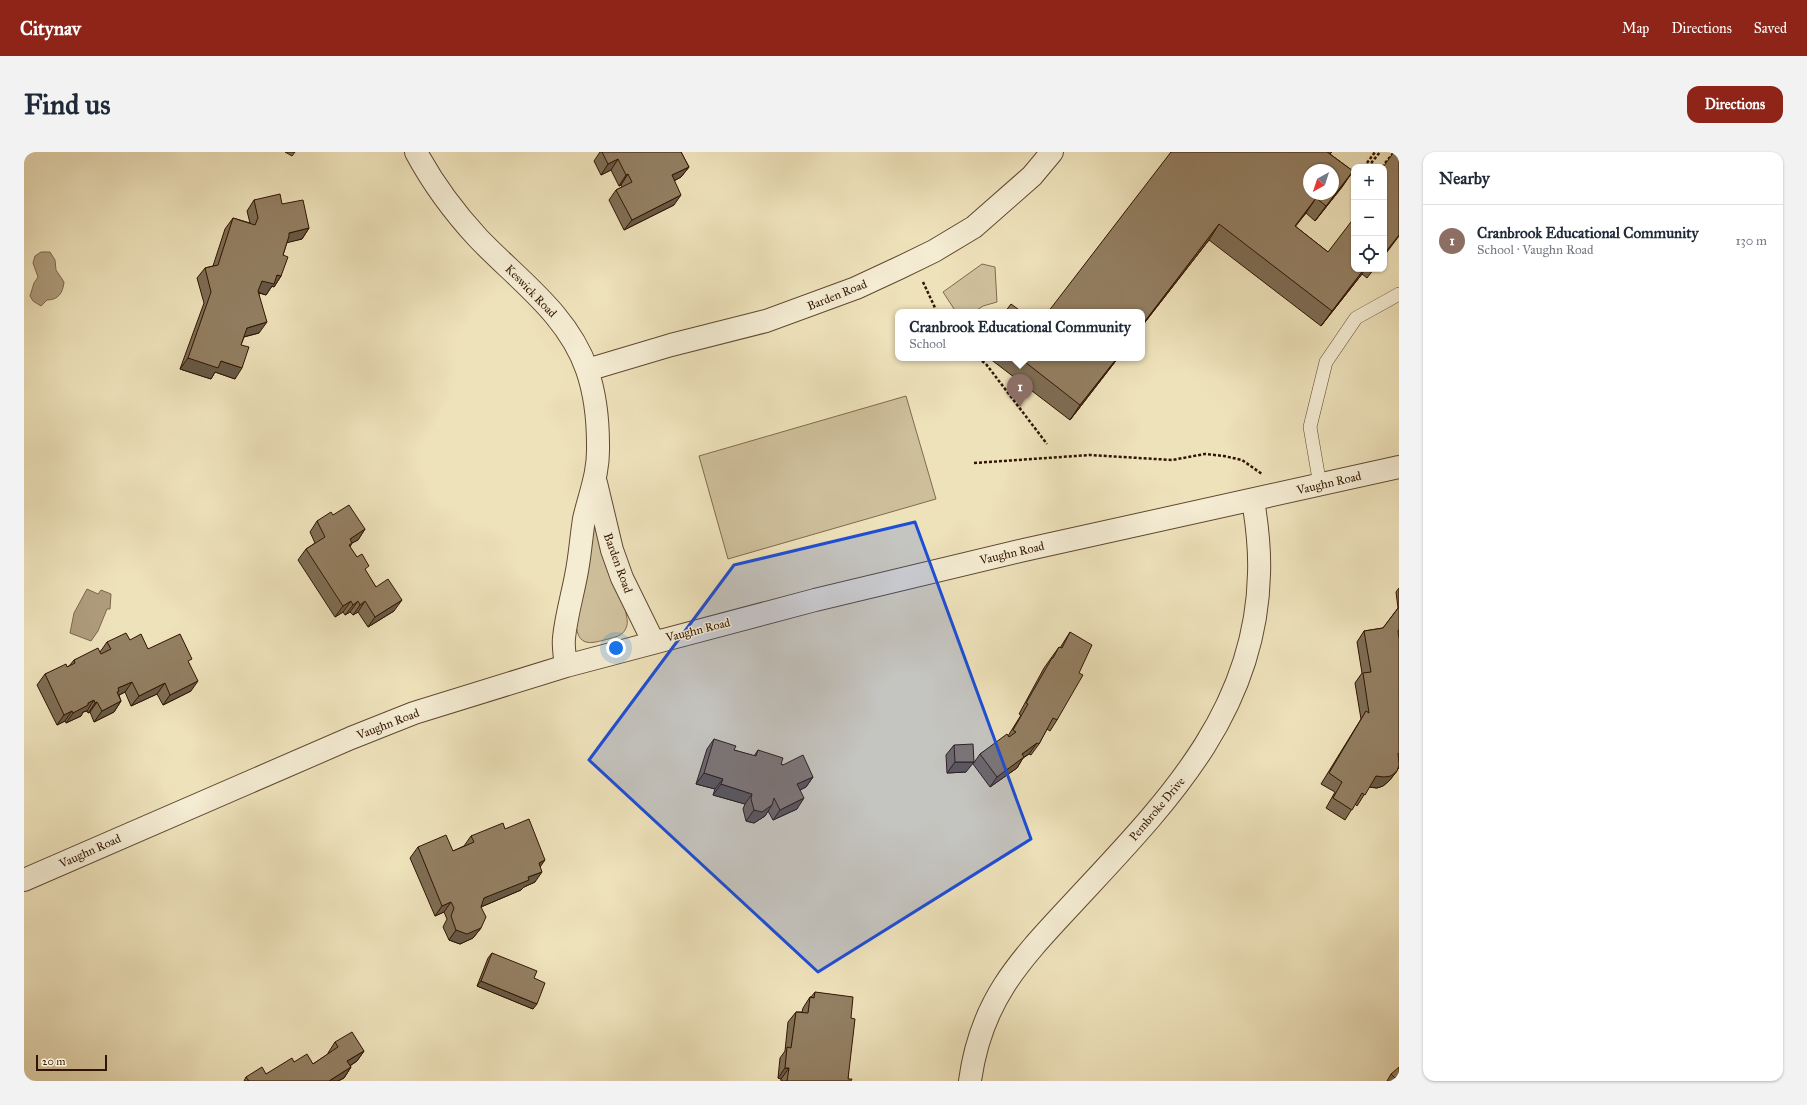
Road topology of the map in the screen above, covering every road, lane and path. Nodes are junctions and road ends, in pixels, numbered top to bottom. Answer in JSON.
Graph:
{"nodes":[{"id":1,"x":416,"y":152,"type":"edge"},
{"id":2,"x":1052,"y":152,"type":"edge"},
{"id":3,"x":1375,"y":152,"type":"edge"},
{"id":4,"x":1380,"y":152,"type":"edge"},
{"id":5,"x":1394,"y":152,"type":"edge"},
{"id":6,"x":1366,"y":164,"type":"edge"},
{"id":7,"x":1370,"y":164,"type":"edge"},
{"id":8,"x":1384,"y":164,"type":"edge"},
{"id":9,"x":913,"y":262,"type":"junction"},
{"id":10,"x":1399,"y":294,"type":"edge"},
{"id":11,"x":936,"y":309,"type":"edge"},
{"id":12,"x":982,"y":361,"type":"edge"},
{"id":13,"x":587,"y":370,"type":"junction"},
{"id":14,"x":1047,"y":444,"type":"dead end"},
{"id":15,"x":974,"y":464,"type":"dead end"},
{"id":16,"x":1399,"y":467,"type":"edge"},
{"id":17,"x":596,"y":480,"type":"junction"},
{"id":18,"x":1320,"y":485,"type":"junction"},
{"id":19,"x":1278,"y":494,"type":"junction"},
{"id":20,"x":1253,"y":500,"type":"junction"},
{"id":21,"x":653,"y":642,"type":"junction"},
{"id":22,"x":566,"y":666,"type":"junction"},
{"id":23,"x":24,"y":880,"type":"edge"},
{"id":24,"x":970,"y":1081,"type":"edge"}],
"edges":[{"from":1,"to":13,"type":"street","name":"Keswick Road"},
{"from":2,"to":9,"type":"street","name":"Barden Road"},
{"from":3,"to":6,"type":"path"},
{"from":4,"to":7,"type":"path"},
{"from":5,"to":8,"type":"path"},
{"from":9,"to":11,"type":"path"},
{"from":9,"to":13,"type":"street","name":"Barden Road"},
{"from":10,"to":18,"type":"lane"},
{"from":12,"to":14,"type":"path"},
{"from":13,"to":17,"type":"street","name":"Keswick Road"},
{"from":15,"to":19,"type":"path"},
{"from":16,"to":18,"type":"street","name":"Vaughn Road"},
{"from":17,"to":21,"type":"street","name":"Barden Road"},
{"from":17,"to":22,"type":"street","name":"Keswick Road"},
{"from":18,"to":19,"type":"street","name":"Vaughn Road"},
{"from":19,"to":20,"type":"street","name":"Vaughn Road"},
{"from":20,"to":21,"type":"street","name":"Vaughn Road"},
{"from":20,"to":24,"type":"street","name":"Pembroke Drive"},
{"from":21,"to":22,"type":"street","name":"Vaughn Road"},
{"from":22,"to":23,"type":"street","name":"Vaughn Road"}]}
